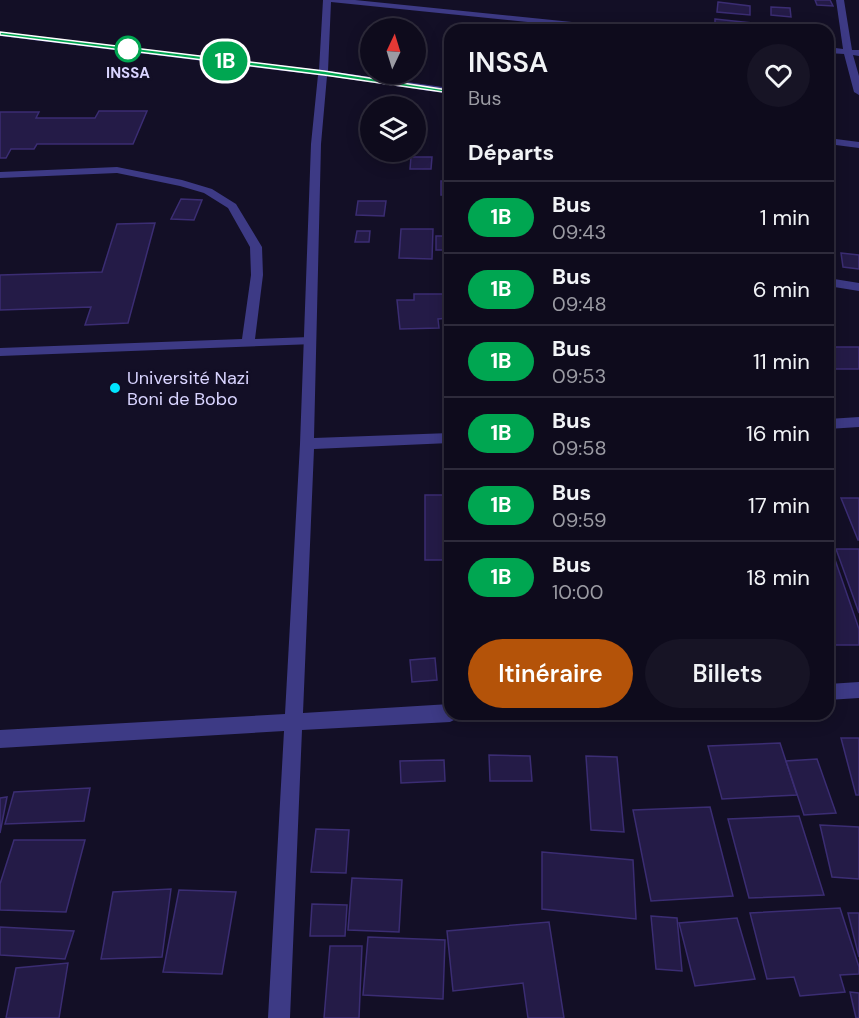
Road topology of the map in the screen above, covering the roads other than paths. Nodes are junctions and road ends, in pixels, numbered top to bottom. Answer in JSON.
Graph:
{"nodes":[{"id":1,"x":327,"y":0,"type":"edge"},
{"id":2,"x":332,"y":0,"type":"edge"},
{"id":3,"x":840,"y":0,"type":"edge"},
{"id":4,"x":571,"y":24,"type":"edge"},
{"id":5,"x":0,"y":34,"type":"edge"},
{"id":6,"x":834,"y":51,"type":"edge"},
{"id":7,"x":848,"y":52,"type":"junction"},
{"id":8,"x":859,"y":53,"type":"edge"},
{"id":9,"x":324,"y":73,"type":"junction"},
{"id":10,"x":444,"y":90,"type":"edge"},
{"id":11,"x":859,"y":92,"type":"edge"},
{"id":12,"x":834,"y":142,"type":"edge"},
{"id":13,"x":859,"y":144,"type":"edge"},
{"id":14,"x":0,"y":175,"type":"edge"},
{"id":15,"x":834,"y":283,"type":"edge"},
{"id":16,"x":859,"y":287,"type":"edge"},
{"id":17,"x":310,"y":341,"type":"junction"},
{"id":18,"x":248,"y":344,"type":"junction"},
{"id":19,"x":0,"y":352,"type":"edge"},
{"id":20,"x":859,"y":423,"type":"edge"},
{"id":21,"x":834,"y":424,"type":"edge"},
{"id":22,"x":444,"y":438,"type":"edge"},
{"id":23,"x":307,"y":444,"type":"junction"},
{"id":24,"x":859,"y":690,"type":"edge"},
{"id":25,"x":834,"y":692,"type":"edge"},
{"id":26,"x":444,"y":713,"type":"edge"},
{"id":27,"x":292,"y":722,"type":"junction"},
{"id":28,"x":0,"y":739,"type":"edge"},
{"id":29,"x":279,"y":1018,"type":"edge"}],
"edges":[{"from":1,"to":9,"type":"street"},
{"from":2,"to":4,"type":"street"},
{"from":3,"to":7,"type":"street"},
{"from":5,"to":9,"type":"street"},
{"from":6,"to":7,"type":"street"},
{"from":7,"to":8,"type":"street"},
{"from":7,"to":11,"type":"street"},
{"from":9,"to":10,"type":"street"},
{"from":9,"to":17,"type":"street"},
{"from":12,"to":13,"type":"street"},
{"from":14,"to":18,"type":"street"},
{"from":15,"to":16,"type":"street"},
{"from":17,"to":18,"type":"street"},
{"from":17,"to":23,"type":"street"},
{"from":18,"to":19,"type":"street"},
{"from":20,"to":21,"type":"street"},
{"from":22,"to":23,"type":"street"},
{"from":23,"to":27,"type":"street"},
{"from":24,"to":25,"type":"street"},
{"from":26,"to":27,"type":"street"},
{"from":27,"to":28,"type":"street"},
{"from":27,"to":29,"type":"street"}]}
